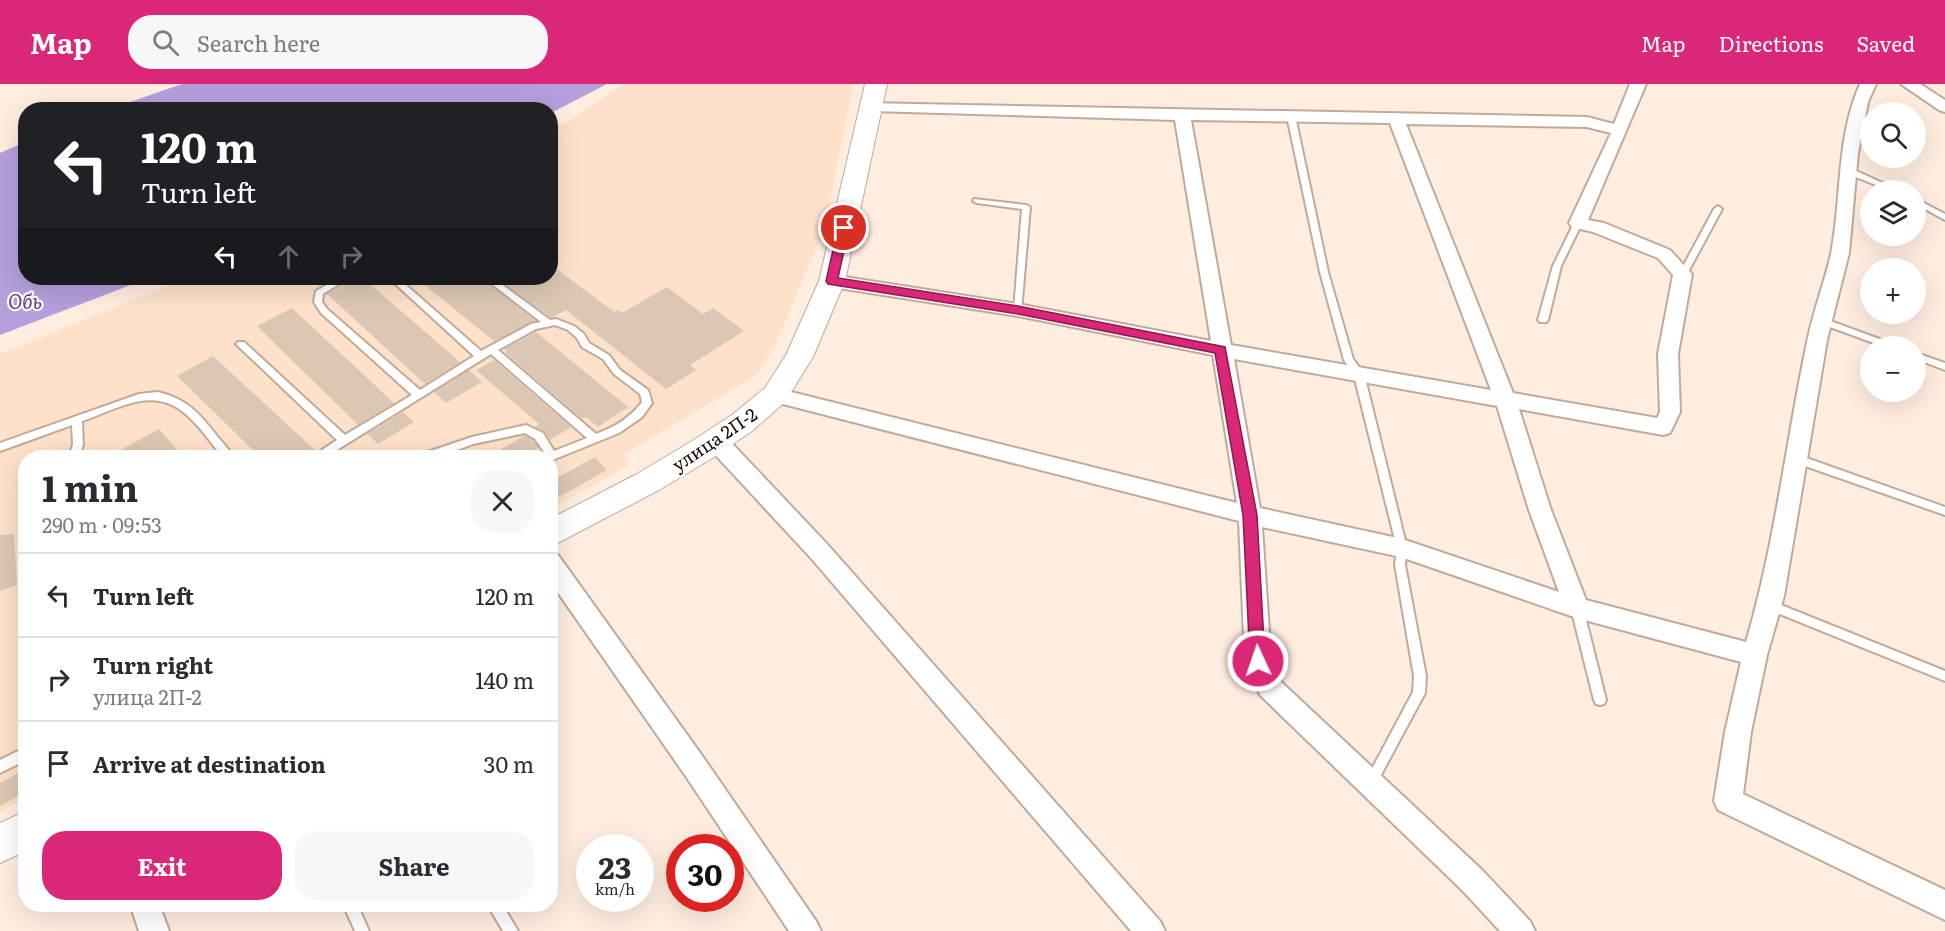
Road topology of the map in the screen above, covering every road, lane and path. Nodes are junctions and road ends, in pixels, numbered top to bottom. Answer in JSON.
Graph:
{"nodes":[{"id":1,"x":1638,"y":84,"type":"edge"},
{"id":2,"x":1868,"y":84,"type":"edge"},
{"id":3,"x":1909,"y":84,"type":"edge"},
{"id":4,"x":874,"y":95,"type":"edge"},
{"id":5,"x":1945,"y":107,"type":"edge"},
{"id":6,"x":1182,"y":115,"type":"junction"},
{"id":7,"x":1291,"y":116,"type":"junction"},
{"id":8,"x":1396,"y":118,"type":"junction"},
{"id":9,"x":1620,"y":130,"type":"junction"},
{"id":10,"x":1849,"y":171,"type":"junction"},
{"id":11,"x":1870,"y":180,"type":"edge"},
{"id":12,"x":977,"y":201,"type":"dead end"},
{"id":13,"x":1926,"y":207,"type":"edge"},
{"id":14,"x":1718,"y":209,"type":"dead end"},
{"id":15,"x":1945,"y":217,"type":"edge"},
{"id":16,"x":1578,"y":223,"type":"junction"},
{"id":17,"x":1683,"y":274,"type":"junction"},
{"id":18,"x":832,"y":281,"type":"junction"},
{"id":19,"x":333,"y":285,"type":"edge"},
{"id":20,"x":401,"y":285,"type":"edge"},
{"id":21,"x":497,"y":285,"type":"edge"},
{"id":22,"x":1018,"y":310,"type":"junction"},
{"id":23,"x":1544,"y":320,"type":"dead end"},
{"id":24,"x":1822,"y":321,"type":"junction"},
{"id":25,"x":547,"y":322,"type":"junction"},
{"id":26,"x":1863,"y":336,"type":"edge"},
{"id":27,"x":241,"y":344,"type":"dead end"},
{"id":28,"x":492,"y":350,"type":"junction"},
{"id":29,"x":1221,"y":350,"type":"junction"},
{"id":30,"x":480,"y":356,"type":"junction"},
{"id":31,"x":1926,"y":360,"type":"edge"},
{"id":32,"x":1945,"y":367,"type":"edge"},
{"id":33,"x":1359,"y":374,"type":"junction"},
{"id":34,"x":419,"y":395,"type":"junction"},
{"id":35,"x":775,"y":395,"type":"junction"},
{"id":36,"x":1505,"y":399,"type":"junction"},
{"id":37,"x":78,"y":421,"type":"junction"},
{"id":38,"x":594,"y":438,"type":"junction"},
{"id":39,"x":344,"y":440,"type":"junction"},
{"id":40,"x":716,"y":441,"type":"junction"},
{"id":41,"x":0,"y":447,"type":"edge"},
{"id":42,"x":76,"y":450,"type":"edge"},
{"id":43,"x":223,"y":450,"type":"edge"},
{"id":44,"x":328,"y":450,"type":"edge"},
{"id":45,"x":447,"y":450,"type":"edge"},
{"id":46,"x":546,"y":450,"type":"edge"},
{"id":47,"x":558,"y":454,"type":"edge"},
{"id":48,"x":1795,"y":458,"type":"junction"},
{"id":49,"x":1945,"y":511,"type":"edge"},
{"id":50,"x":1250,"y":515,"type":"junction"},
{"id":51,"x":558,"y":530,"type":"edge"},
{"id":52,"x":1402,"y":548,"type":"junction"},
{"id":53,"x":558,"y":573,"type":"edge"},
{"id":54,"x":1769,"y":605,"type":"junction"},
{"id":55,"x":1577,"y":608,"type":"junction"},
{"id":56,"x":1755,"y":655,"type":"junction"},
{"id":57,"x":1945,"y":676,"type":"edge"},
{"id":58,"x":1600,"y":700,"type":"dead end"},
{"id":59,"x":18,"y":757,"type":"edge"},
{"id":60,"x":0,"y":767,"type":"edge"},
{"id":61,"x":1369,"y":785,"type":"junction"},
{"id":62,"x":18,"y":834,"type":"edge"},
{"id":63,"x":0,"y":844,"type":"edge"},
{"id":64,"x":1945,"y":905,"type":"edge"},
{"id":65,"x":147,"y":912,"type":"edge"},
{"id":66,"x":354,"y":912,"type":"edge"},
{"id":67,"x":499,"y":912,"type":"edge"},
{"id":68,"x":154,"y":931,"type":"edge"},
{"id":69,"x":362,"y":931,"type":"edge"},
{"id":70,"x":511,"y":931,"type":"edge"},
{"id":71,"x":806,"y":931,"type":"edge"},
{"id":72,"x":1150,"y":931,"type":"edge"},
{"id":73,"x":1520,"y":931,"type":"edge"}],
"edges":[{"from":1,"to":9,"type":"street"},
{"from":2,"to":10,"type":"street"},
{"from":3,"to":5,"type":"street"},
{"from":4,"to":6,"type":"street"},
{"from":4,"to":18,"type":"main road","name":"улица 2П-2"},
{"from":6,"to":7,"type":"street"},
{"from":6,"to":29,"type":"street"},
{"from":7,"to":8,"type":"street"},
{"from":7,"to":33,"type":"lane"},
{"from":8,"to":9,"type":"street"},
{"from":8,"to":36,"type":"street"},
{"from":9,"to":16,"type":"street"},
{"from":10,"to":11,"type":"lane"},
{"from":10,"to":24,"type":"street"},
{"from":12,"to":22,"type":"lane"},
{"from":13,"to":15,"type":"lane"},
{"from":14,"to":17,"type":"lane"},
{"from":16,"to":17,"type":"street"},
{"from":16,"to":23,"type":"lane"},
{"from":17,"to":36,"type":"street"},
{"from":18,"to":22,"type":"street"},
{"from":18,"to":35,"type":"main road","name":"улица 2П-2"},
{"from":19,"to":34,"type":"lane"},
{"from":20,"to":30,"type":"lane"},
{"from":21,"to":25,"type":"lane"},
{"from":22,"to":29,"type":"street"},
{"from":24,"to":26,"type":"lane"},
{"from":24,"to":48,"type":"street"},
{"from":25,"to":28,"type":"lane"},
{"from":25,"to":38,"type":"lane"},
{"from":27,"to":39,"type":"lane"},
{"from":28,"to":30,"type":"lane"},
{"from":28,"to":38,"type":"lane"},
{"from":29,"to":33,"type":"street"},
{"from":29,"to":50,"type":"street"},
{"from":30,"to":34,"type":"lane"},
{"from":31,"to":32,"type":"lane"},
{"from":33,"to":36,"type":"street"},
{"from":33,"to":52,"type":"lane"},
{"from":34,"to":39,"type":"lane"},
{"from":35,"to":40,"type":"main road","name":"улица 2П-2"},
{"from":35,"to":50,"type":"street"},
{"from":36,"to":55,"type":"street"},
{"from":37,"to":41,"type":"lane"},
{"from":37,"to":42,"type":"lane"},
{"from":37,"to":43,"type":"lane"},
{"from":38,"to":47,"type":"lane"},
{"from":39,"to":44,"type":"lane"},
{"from":40,"to":51,"type":"main road","name":"улица 2П-2"},
{"from":40,"to":72,"type":"street"},
{"from":45,"to":46,"type":"lane"},
{"from":48,"to":49,"type":"lane"},
{"from":48,"to":54,"type":"street"},
{"from":50,"to":52,"type":"street"},
{"from":50,"to":61,"type":"street"},
{"from":52,"to":55,"type":"street"},
{"from":52,"to":61,"type":"lane"},
{"from":53,"to":71,"type":"street"},
{"from":54,"to":56,"type":"street"},
{"from":54,"to":57,"type":"lane"},
{"from":55,"to":56,"type":"street"},
{"from":55,"to":58,"type":"lane"},
{"from":56,"to":64,"type":"street"},
{"from":59,"to":60,"type":"lane"},
{"from":61,"to":73,"type":"street"},
{"from":62,"to":63,"type":"main road"},
{"from":65,"to":68,"type":"street"},
{"from":66,"to":69,"type":"lane"},
{"from":67,"to":70,"type":"lane"}]}
